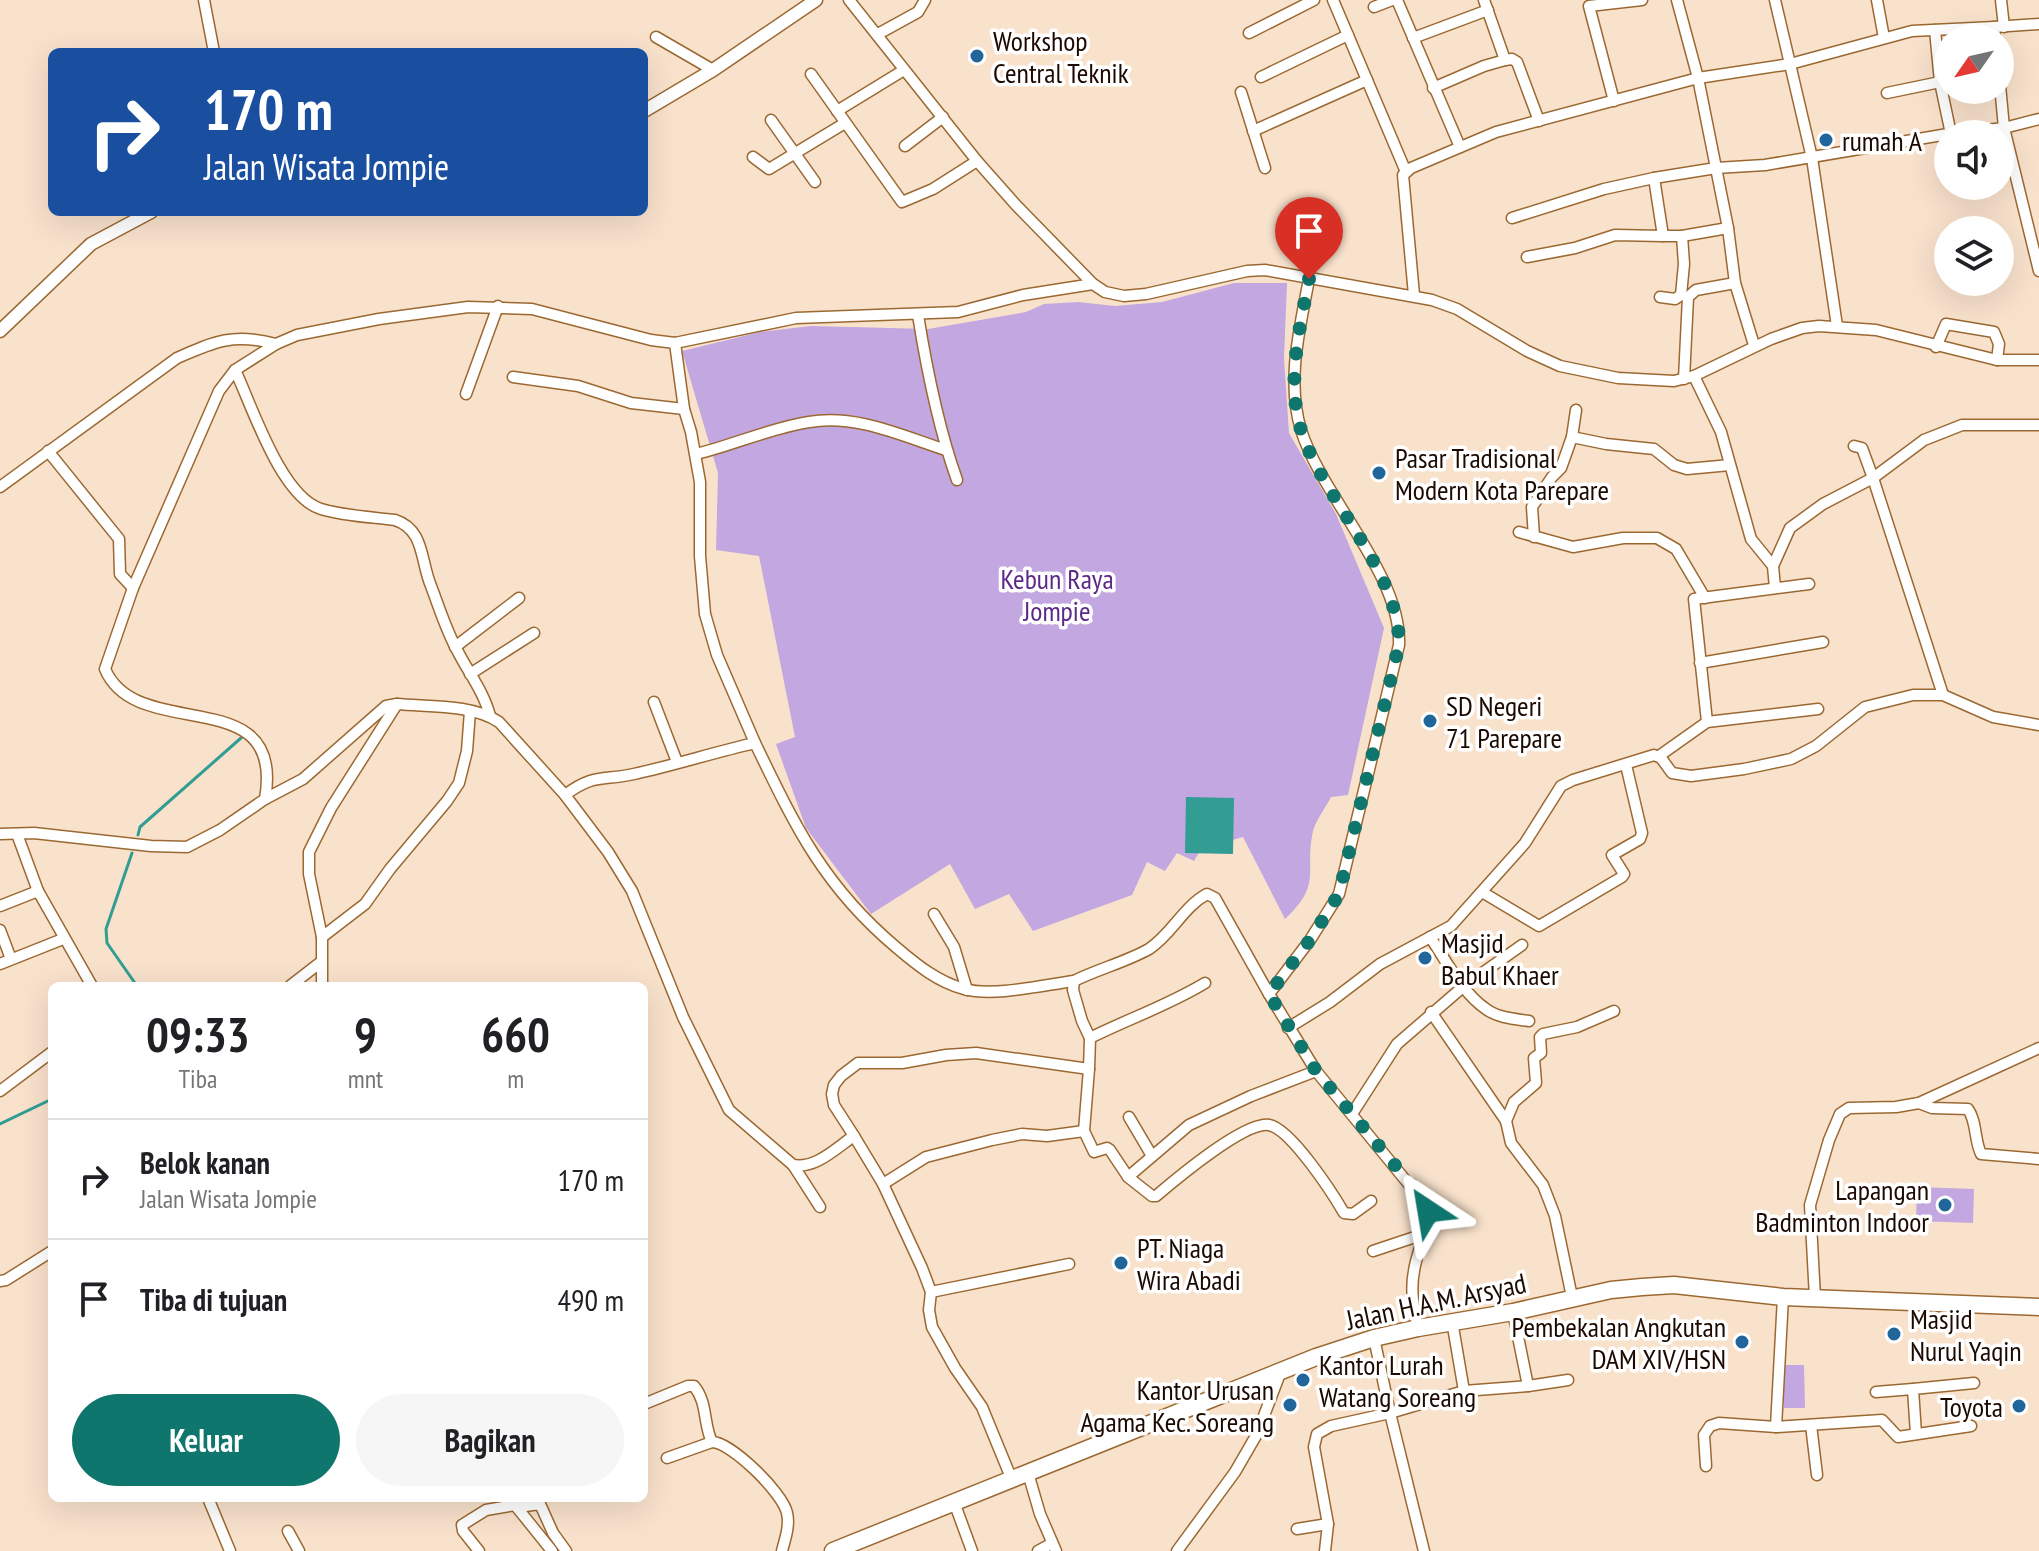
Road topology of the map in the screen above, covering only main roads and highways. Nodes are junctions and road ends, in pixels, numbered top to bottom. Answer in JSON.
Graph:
{"nodes":[{"id":1,"x":2039,"y":1307,"type":"edge"},
{"id":2,"x":833,"y":1551,"type":"edge"}],
"edges":[{"from":1,"to":2,"type":"highway","name":"Jalan H.A.M. Arsyad"}]}
